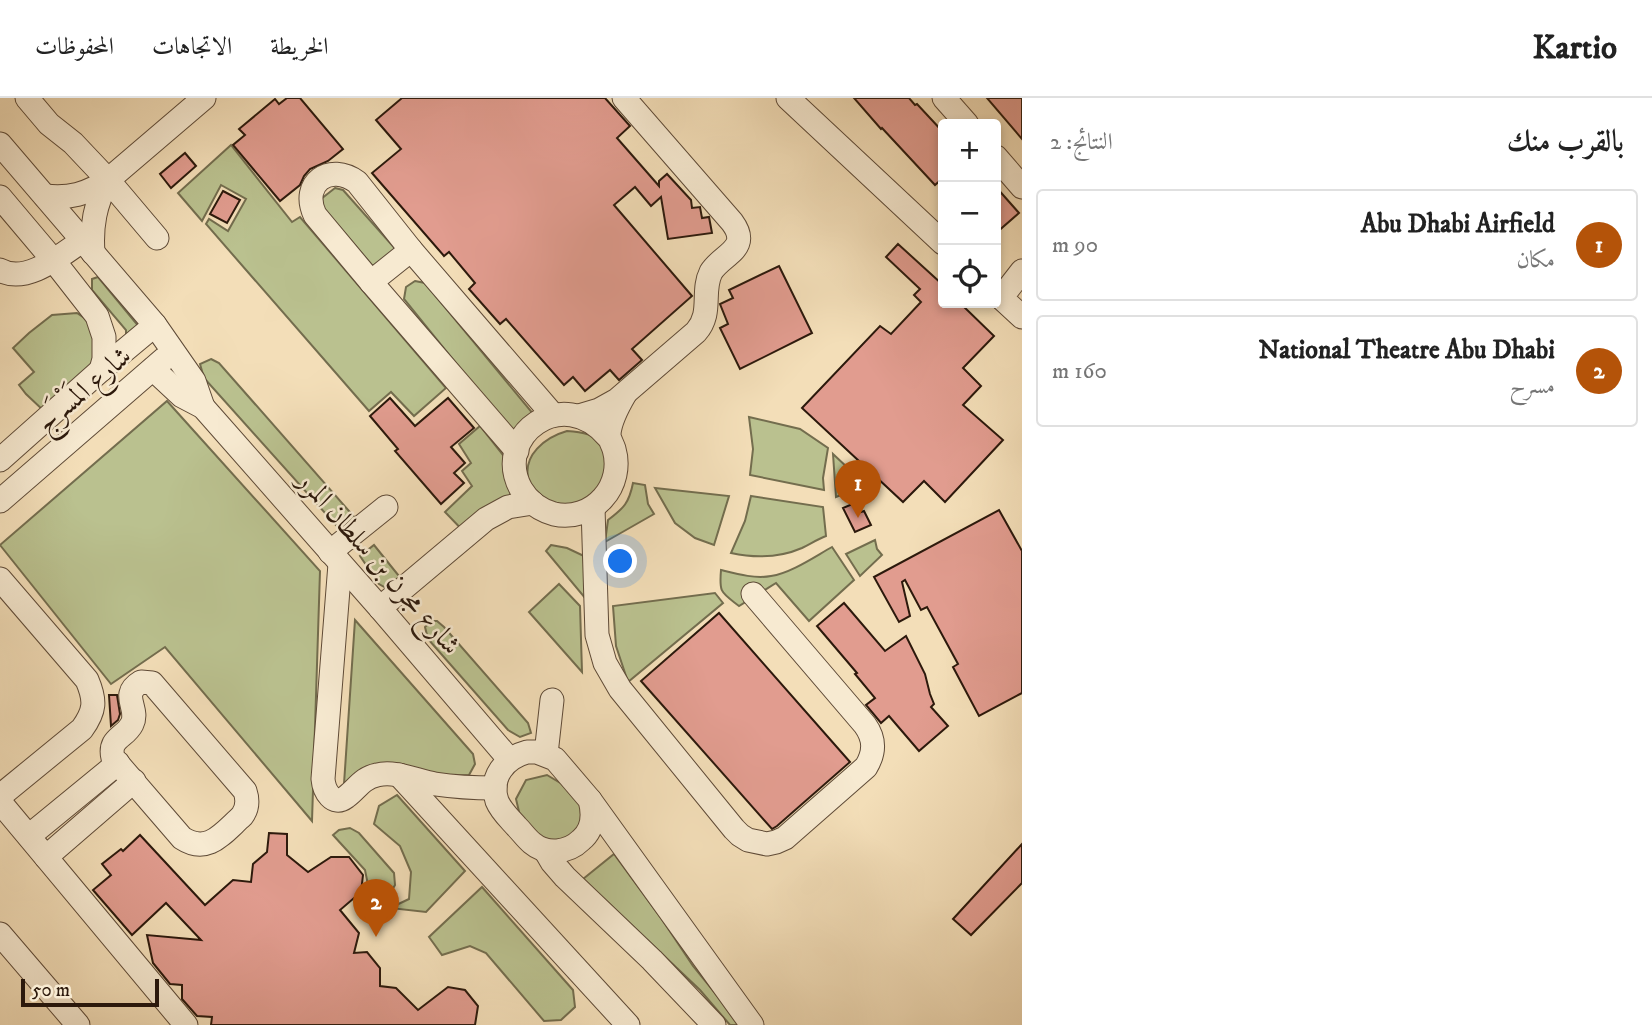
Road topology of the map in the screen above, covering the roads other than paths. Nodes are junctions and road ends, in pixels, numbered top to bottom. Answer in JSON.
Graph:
{"nodes":[{"id":1,"x":27,"y":98,"type":"edge"},
{"id":2,"x":204,"y":98,"type":"edge"},
{"id":3,"x":624,"y":98,"type":"edge"},
{"id":4,"x":788,"y":98,"type":"edge"},
{"id":5,"x":944,"y":98,"type":"edge"},
{"id":6,"x":963,"y":119,"type":"edge"},
{"id":7,"x":0,"y":144,"type":"edge"},
{"id":8,"x":1001,"y":163,"type":"edge"},
{"id":9,"x":108,"y":180,"type":"junction"},
{"id":10,"x":1022,"y":187,"type":"edge"},
{"id":11,"x":45,"y":196,"type":"junction"},
{"id":12,"x":0,"y":197,"type":"edge"},
{"id":13,"x":157,"y":238,"type":"dead end"},
{"id":14,"x":938,"y":238,"type":"edge"},
{"id":15,"x":88,"y":247,"type":"junction"},
{"id":16,"x":411,"y":250,"type":"junction"},
{"id":17,"x":54,"y":261,"type":"junction"},
{"id":18,"x":0,"y":270,"type":"edge"},
{"id":19,"x":1022,"y":271,"type":"edge"},
{"id":20,"x":371,"y":282,"type":"junction"},
{"id":21,"x":1001,"y":292,"type":"edge"},
{"id":22,"x":1001,"y":298,"type":"edge"},
{"id":23,"x":1022,"y":317,"type":"edge"},
{"id":24,"x":155,"y":325,"type":"junction"},
{"id":25,"x":174,"y":350,"type":"junction"},
{"id":26,"x":153,"y":369,"type":"junction"},
{"id":27,"x":101,"y":370,"type":"junction"},
{"id":28,"x":626,"y":393,"type":"junction"},
{"id":29,"x":203,"y":407,"type":"junction"},
{"id":30,"x":553,"y":415,"type":"junction"},
{"id":31,"x":579,"y":416,"type":"junction"},
{"id":32,"x":608,"y":437,"type":"junction"},
{"id":33,"x":517,"y":451,"type":"junction"},
{"id":34,"x":5,"y":455,"type":"edge"},
{"id":35,"x":29,"y":476,"type":"junction"},
{"id":36,"x":516,"y":477,"type":"junction"},
{"id":37,"x":0,"y":501,"type":"edge"},
{"id":38,"x":533,"y":503,"type":"junction"},
{"id":39,"x":386,"y":507,"type":"dead end"},
{"id":40,"x":593,"y":508,"type":"junction"},
{"id":41,"x":568,"y":515,"type":"junction"},
{"id":42,"x":486,"y":519,"type":"junction"},
{"id":43,"x":594,"y":554,"type":"junction"},
{"id":44,"x":335,"y":558,"type":"junction"},
{"id":45,"x":0,"y":579,"type":"edge"},
{"id":46,"x":753,"y":594,"type":"dead end"},
{"id":47,"x":380,"y":608,"type":"junction"},
{"id":48,"x":552,"y":700,"type":"dead end"},
{"id":49,"x":546,"y":754,"type":"junction"},
{"id":50,"x":509,"y":760,"type":"junction"},
{"id":51,"x":118,"y":763,"type":"junction"},
{"id":52,"x":399,"y":775,"type":"junction"},
{"id":53,"x":134,"y":781,"type":"junction"},
{"id":54,"x":495,"y":788,"type":"junction"},
{"id":55,"x":0,"y":796,"type":"edge"},
{"id":56,"x":590,"y":800,"type":"junction"},
{"id":57,"x":0,"y":802,"type":"edge"},
{"id":58,"x":29,"y":836,"type":"junction"},
{"id":59,"x":545,"y":850,"type":"junction"},
{"id":60,"x":46,"y":857,"type":"junction"},
{"id":61,"x":0,"y":934,"type":"edge"},
{"id":62,"x":78,"y":1025,"type":"edge"},
{"id":63,"x":186,"y":1025,"type":"edge"},
{"id":64,"x":628,"y":1025,"type":"edge"},
{"id":65,"x":714,"y":1025,"type":"edge"},
{"id":66,"x":752,"y":1025,"type":"edge"}],
"edges":[{"from":1,"to":9,"type":"street"},
{"from":2,"to":9,"type":"street"},
{"from":3,"to":28,"type":"street"},
{"from":4,"to":14,"type":"street"},
{"from":5,"to":6,"type":"street"},
{"from":7,"to":11,"type":"street","name":"شارع مجرن بن سلطان المرر"},
{"from":8,"to":10,"type":"street"},
{"from":9,"to":11,"type":"street"},
{"from":9,"to":13,"type":"street"},
{"from":9,"to":15,"type":"street"},
{"from":11,"to":15,"type":"street","name":"شارع مجرن بن سلطان المرر"},
{"from":12,"to":17,"type":"street"},
{"from":15,"to":17,"type":"street"},
{"from":15,"to":24,"type":"street","name":"شارع مجرن بن سلطان المرر"},
{"from":16,"to":20,"type":"street"},
{"from":16,"to":20,"type":"street"},
{"from":16,"to":30,"type":"street"},
{"from":17,"to":18,"type":"street"},
{"from":17,"to":27,"type":"street"},
{"from":19,"to":21,"type":"street"},
{"from":20,"to":33,"type":"street"},
{"from":22,"to":23,"type":"street"},
{"from":24,"to":25,"type":"street","name":"شارع مجرن بن سلطان المرر"},
{"from":24,"to":27,"type":"street","name":"شارع المَسْرَج"},
{"from":25,"to":26,"type":"street","name":"شارع المَسْرَج"},
{"from":25,"to":29,"type":"street","name":"شارع مجرن بن سلطان المرر"},
{"from":26,"to":29,"type":"street","name":"شارع مجرن بن سلطان المرر"},
{"from":26,"to":35,"type":"street","name":"شارع المَسْرَج"},
{"from":27,"to":34,"type":"street","name":"شارع المَسْرَج"},
{"from":28,"to":31,"type":"street"},
{"from":28,"to":32,"type":"street"},
{"from":29,"to":44,"type":"street","name":"شارع مجرن بن سلطان المرر"},
{"from":30,"to":31,"type":"street"},
{"from":30,"to":33,"type":"street"},
{"from":31,"to":32,"type":"street"},
{"from":32,"to":40,"type":"street"},
{"from":33,"to":36,"type":"street"},
{"from":34,"to":35,"type":"street"},
{"from":35,"to":37,"type":"street","name":"شارع المَسْرَج"},
{"from":36,"to":38,"type":"street"},
{"from":36,"to":42,"type":"street"},
{"from":38,"to":41,"type":"street"},
{"from":38,"to":42,"type":"street"},
{"from":39,"to":44,"type":"street"},
{"from":40,"to":41,"type":"street"},
{"from":40,"to":43,"type":"street"},
{"from":41,"to":43,"type":"street"},
{"from":42,"to":47,"type":"street"},
{"from":43,"to":46,"type":"street"},
{"from":44,"to":47,"type":"street","name":"شارع مجرن بن سلطان المرر"},
{"from":44,"to":52,"type":"street"},
{"from":45,"to":55,"type":"street"},
{"from":47,"to":50,"type":"street","name":"شارع مجرن بن سلطان المرر"},
{"from":48,"to":49,"type":"street"},
{"from":49,"to":50,"type":"street"},
{"from":49,"to":56,"type":"street"},
{"from":50,"to":54,"type":"street"},
{"from":51,"to":53,"type":"street"},
{"from":51,"to":53,"type":"street"},
{"from":51,"to":58,"type":"street"},
{"from":52,"to":54,"type":"street"},
{"from":52,"to":64,"type":"street"},
{"from":53,"to":60,"type":"street"},
{"from":54,"to":59,"type":"street"},
{"from":56,"to":59,"type":"street"},
{"from":56,"to":66,"type":"street"},
{"from":57,"to":58,"type":"street"},
{"from":58,"to":60,"type":"street"},
{"from":59,"to":65,"type":"street"},
{"from":60,"to":63,"type":"street"},
{"from":61,"to":62,"type":"street"}]}
